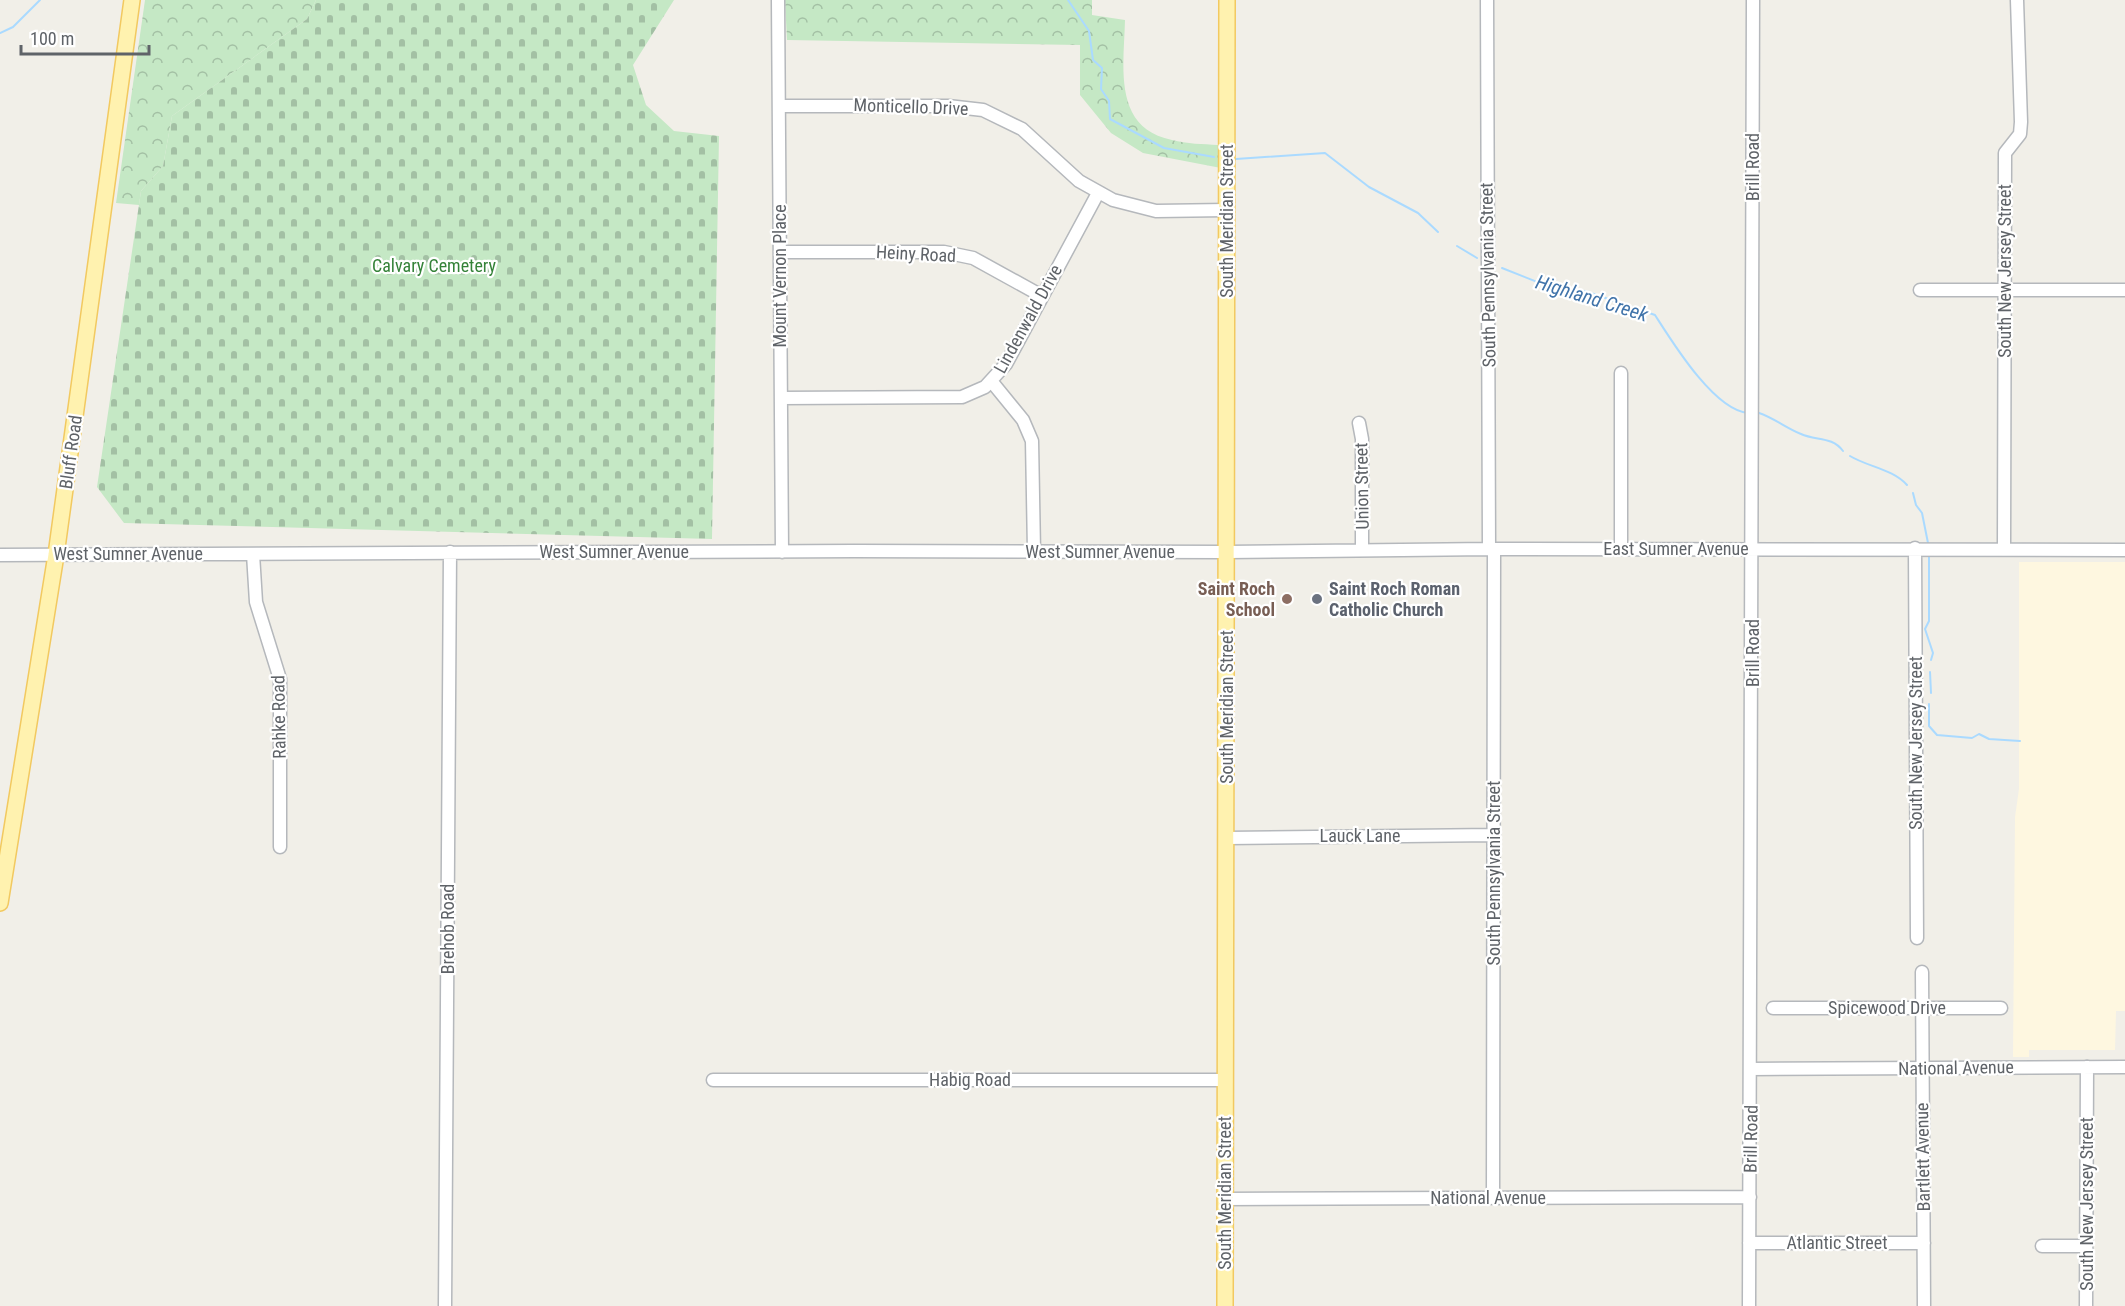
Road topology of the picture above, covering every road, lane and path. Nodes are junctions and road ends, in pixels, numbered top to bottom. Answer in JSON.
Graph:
{"nodes":[{"id":1,"x":132,"y":0,"type":"edge"},
{"id":2,"x":778,"y":0,"type":"edge"},
{"id":3,"x":1227,"y":0,"type":"edge"},
{"id":4,"x":1487,"y":0,"type":"edge"},
{"id":5,"x":1753,"y":0,"type":"edge"},
{"id":6,"x":2017,"y":0,"type":"edge"},
{"id":7,"x":780,"y":106,"type":"junction"},
{"id":8,"x":1098,"y":193,"type":"junction"},
{"id":9,"x":1227,"y":210,"type":"junction"},
{"id":10,"x":780,"y":252,"type":"junction"},
{"id":11,"x":2004,"y":289,"type":"junction"},
{"id":12,"x":1920,"y":290,"type":"dead end"},
{"id":13,"x":2125,"y":290,"type":"edge"},
{"id":14,"x":1042,"y":296,"type":"junction"},
{"id":15,"x":1621,"y":373,"type":"dead end"},
{"id":16,"x":992,"y":382,"type":"junction"},
{"id":17,"x":781,"y":398,"type":"junction"},
{"id":18,"x":1359,"y":423,"type":"dead end"},
{"id":19,"x":1915,"y":548,"type":"junction"},
{"id":20,"x":2004,"y":548,"type":"junction"},
{"id":21,"x":1492,"y":549,"type":"junction"},
{"id":22,"x":1621,"y":549,"type":"junction"},
{"id":23,"x":1753,"y":549,"type":"junction"},
{"id":24,"x":1362,"y":550,"type":"junction"},
{"id":25,"x":2125,"y":550,"type":"edge"},
{"id":26,"x":1035,"y":551,"type":"junction"},
{"id":27,"x":450,"y":552,"type":"junction"},
{"id":28,"x":782,"y":552,"type":"junction"},
{"id":29,"x":1228,"y":552,"type":"junction"},
{"id":30,"x":253,"y":554,"type":"junction"},
{"id":31,"x":0,"y":555,"type":"edge"},
{"id":32,"x":56,"y":555,"type":"junction"},
{"id":33,"x":1494,"y":835,"type":"junction"},
{"id":34,"x":1227,"y":838,"type":"junction"},
{"id":35,"x":280,"y":847,"type":"dead end"},
{"id":36,"x":0,"y":903,"type":"edge"},
{"id":37,"x":1917,"y":938,"type":"dead end"},
{"id":38,"x":1922,"y":972,"type":"dead end"},
{"id":39,"x":1773,"y":1008,"type":"dead end"},
{"id":40,"x":1922,"y":1008,"type":"junction"},
{"id":41,"x":2001,"y":1008,"type":"dead end"},
{"id":42,"x":2087,"y":1067,"type":"junction"},
{"id":43,"x":2125,"y":1067,"type":"edge"},
{"id":44,"x":1751,"y":1069,"type":"junction"},
{"id":45,"x":1922,"y":1069,"type":"junction"},
{"id":46,"x":713,"y":1080,"type":"dead end"},
{"id":47,"x":1226,"y":1080,"type":"junction"},
{"id":48,"x":1750,"y":1197,"type":"junction"},
{"id":49,"x":1493,"y":1198,"type":"junction"},
{"id":50,"x":1225,"y":1199,"type":"junction"},
{"id":51,"x":1924,"y":1243,"type":"junction"},
{"id":52,"x":1749,"y":1244,"type":"junction"},
{"id":53,"x":2042,"y":1246,"type":"dead end"},
{"id":54,"x":2086,"y":1246,"type":"junction"},
{"id":55,"x":446,"y":1306,"type":"edge"},
{"id":56,"x":1225,"y":1306,"type":"edge"},
{"id":57,"x":1749,"y":1306,"type":"edge"},
{"id":58,"x":1924,"y":1306,"type":"edge"},
{"id":59,"x":2086,"y":1306,"type":"edge"}],
"edges":[{"from":1,"to":32,"type":"main road","name":"Bluff Road"},
{"from":2,"to":7,"type":"street","name":"Mount Vernon Place"},
{"from":3,"to":9,"type":"main road","name":"South Meridian Street"},
{"from":4,"to":21,"type":"street","name":"South Pennsylvania Street"},
{"from":5,"to":23,"type":"street","name":"Brill Road"},
{"from":6,"to":11,"type":"street","name":"South New Jersey Street"},
{"from":7,"to":8,"type":"street","name":"Monticello Drive"},
{"from":7,"to":10,"type":"street","name":"Mount Vernon Place"},
{"from":8,"to":9,"type":"street","name":"Monticello Drive"},
{"from":8,"to":14,"type":"street","name":"Lindenwald Drive"},
{"from":9,"to":29,"type":"main road","name":"South Meridian Street"},
{"from":10,"to":14,"type":"street","name":"Heiny Road"},
{"from":10,"to":17,"type":"street","name":"Mount Vernon Place"},
{"from":11,"to":12,"type":"street"},
{"from":11,"to":13,"type":"street"},
{"from":11,"to":20,"type":"street","name":"South New Jersey Street"},
{"from":14,"to":16,"type":"street","name":"Lindenwald Drive"},
{"from":15,"to":22,"type":"street"},
{"from":16,"to":17,"type":"street","name":"Lindenwald Drive"},
{"from":16,"to":26,"type":"street"},
{"from":17,"to":28,"type":"street","name":"Mount Vernon Place"},
{"from":18,"to":24,"type":"street","name":"Union Street"},
{"from":19,"to":20,"type":"street","name":"East Sumner Avenue"},
{"from":19,"to":23,"type":"street","name":"East Sumner Avenue"},
{"from":19,"to":37,"type":"street","name":"South New Jersey Street"},
{"from":20,"to":25,"type":"street","name":"East Sumner Avenue"},
{"from":21,"to":22,"type":"street","name":"East Sumner Avenue"},
{"from":21,"to":24,"type":"street","name":"East Sumner Avenue"},
{"from":21,"to":33,"type":"street","name":"South Pennsylvania Street"},
{"from":22,"to":23,"type":"street","name":"East Sumner Avenue"},
{"from":23,"to":44,"type":"street","name":"Brill Road"},
{"from":24,"to":29,"type":"street","name":"East Sumner Avenue"},
{"from":26,"to":28,"type":"street","name":"West Sumner Avenue"},
{"from":26,"to":29,"type":"street","name":"West Sumner Avenue"},
{"from":27,"to":28,"type":"street","name":"West Sumner Avenue"},
{"from":27,"to":30,"type":"street","name":"West Sumner Avenue"},
{"from":27,"to":55,"type":"street","name":"Brehob Road"},
{"from":29,"to":34,"type":"main road","name":"South Meridian Street"},
{"from":30,"to":32,"type":"street","name":"West Sumner Avenue"},
{"from":30,"to":35,"type":"street","name":"Rahke Road"},
{"from":31,"to":32,"type":"street","name":"West Sumner Avenue"},
{"from":32,"to":36,"type":"main road","name":"Bluff Road"},
{"from":33,"to":34,"type":"street","name":"Lauck Lane"},
{"from":33,"to":49,"type":"street","name":"South Pennsylvania Street"},
{"from":34,"to":47,"type":"main road","name":"South Meridian Street"},
{"from":38,"to":40,"type":"street","name":"Bartlett Avenue"},
{"from":39,"to":40,"type":"street","name":"Spicewood Drive"},
{"from":40,"to":41,"type":"street","name":"Spicewood Drive"},
{"from":40,"to":45,"type":"street","name":"Bartlett Avenue"},
{"from":42,"to":43,"type":"street","name":"National Avenue"},
{"from":42,"to":45,"type":"street","name":"National Avenue"},
{"from":42,"to":54,"type":"street","name":"South New Jersey Street"},
{"from":44,"to":45,"type":"street","name":"National Avenue"},
{"from":44,"to":48,"type":"street","name":"Brill Road"},
{"from":45,"to":51,"type":"street","name":"Bartlett Avenue"},
{"from":46,"to":47,"type":"street","name":"Habig Road"},
{"from":47,"to":50,"type":"main road","name":"South Meridian Street"},
{"from":48,"to":49,"type":"street","name":"National Avenue"},
{"from":48,"to":52,"type":"street","name":"Brill Road"},
{"from":49,"to":50,"type":"street","name":"National Avenue"},
{"from":50,"to":56,"type":"main road","name":"South Meridian Street"},
{"from":51,"to":52,"type":"street","name":"Atlantic Street"},
{"from":51,"to":58,"type":"street","name":"Bartlett Avenue"},
{"from":52,"to":57,"type":"street","name":"Brill Road"},
{"from":53,"to":54,"type":"street"},
{"from":54,"to":59,"type":"street","name":"South New Jersey Street"}]}
